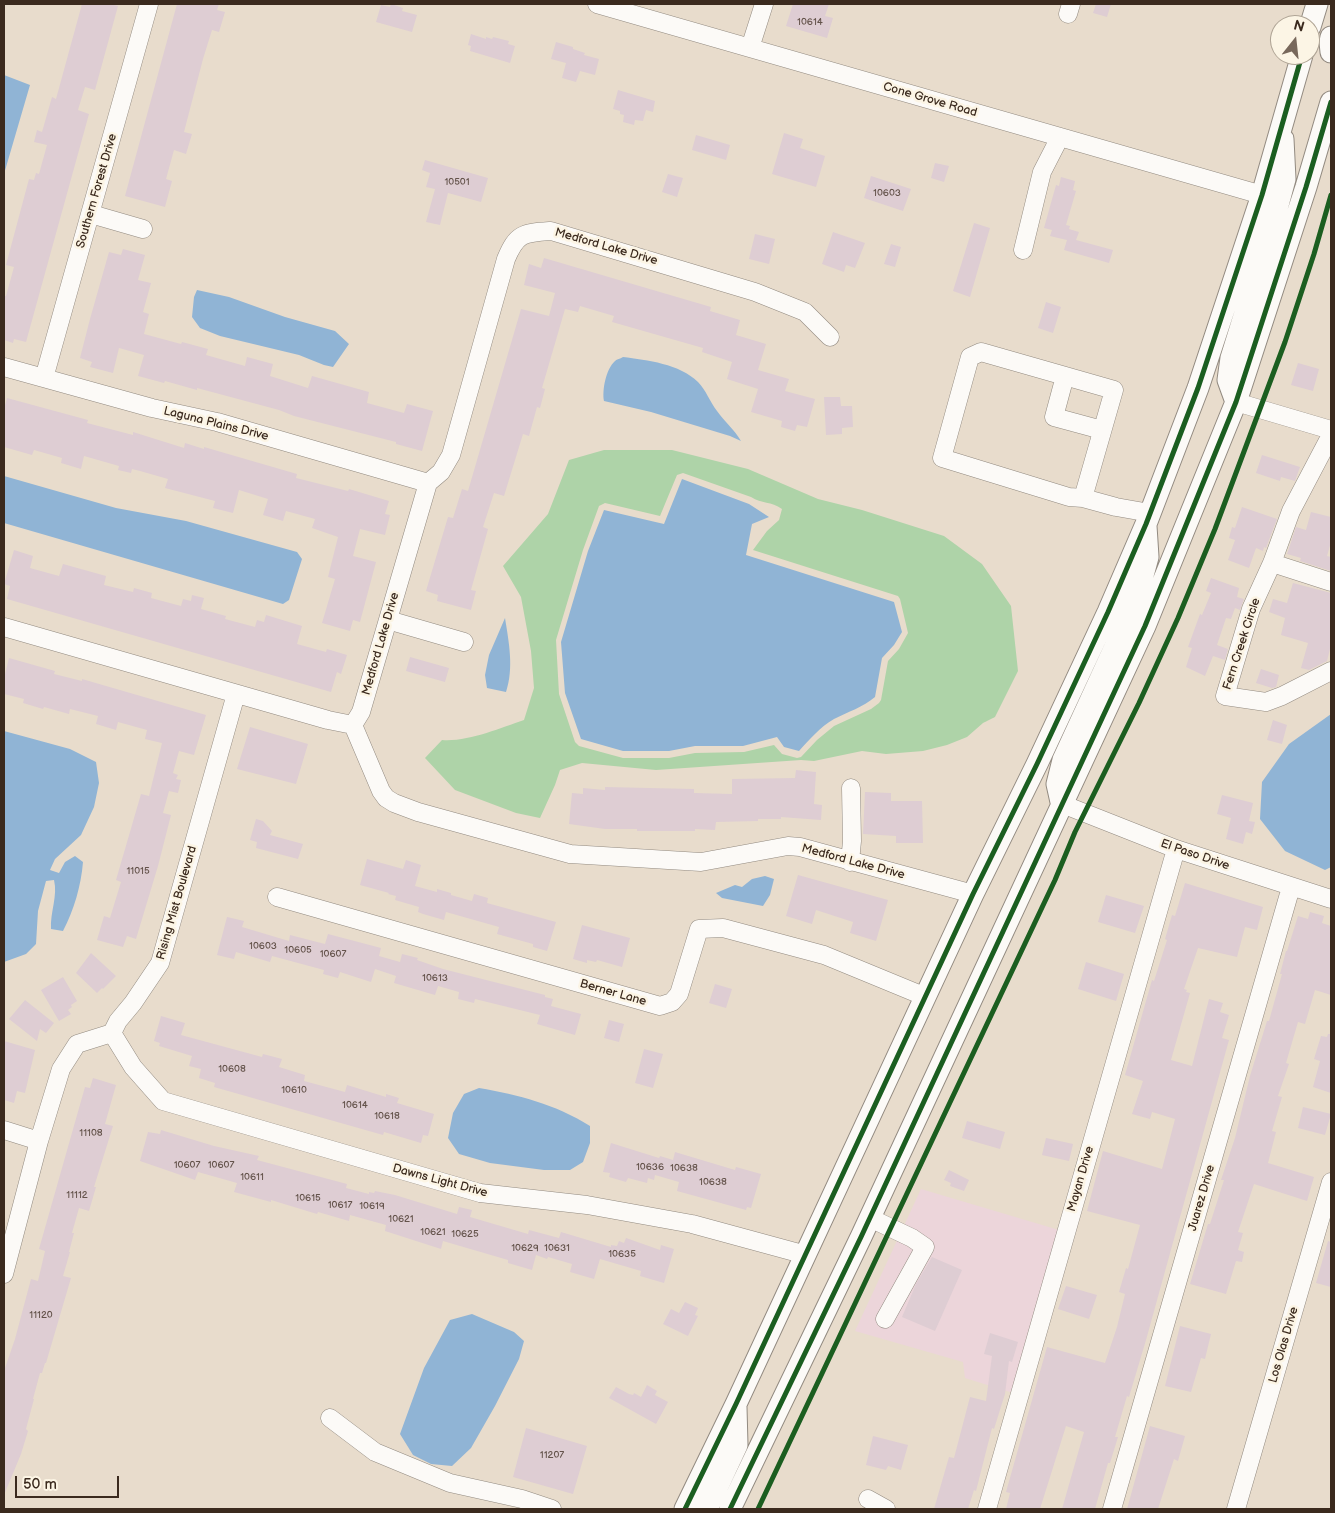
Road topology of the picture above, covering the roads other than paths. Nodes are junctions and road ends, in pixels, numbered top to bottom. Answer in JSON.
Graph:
{"nodes":[{"id":1,"x":149,"y":4,"type":"edge"},
{"id":2,"x":597,"y":4,"type":"edge"},
{"id":3,"x":764,"y":4,"type":"edge"},
{"id":4,"x":1331,"y":37,"type":"edge"},
{"id":5,"x":750,"y":48,"type":"junction"},
{"id":6,"x":1331,"y":52,"type":"edge"},
{"id":7,"x":1299,"y":65,"type":"edge"},
{"id":8,"x":1331,"y":102,"type":"edge"},
{"id":9,"x":1282,"y":121,"type":"junction"},
{"id":10,"x":1327,"y":130,"type":"edge"},
{"id":11,"x":1060,"y":137,"type":"junction"},
{"id":12,"x":1262,"y":195,"type":"junction"},
{"id":13,"x":91,"y":214,"type":"junction"},
{"id":14,"x":143,"y":228,"type":"dead end"},
{"id":15,"x":1023,"y":250,"type":"dead end"},
{"id":16,"x":830,"y":338,"type":"dead end"},
{"id":17,"x":4,"y":367,"type":"edge"},
{"id":18,"x":1065,"y":376,"type":"junction"},
{"id":19,"x":44,"y":378,"type":"junction"},
{"id":20,"x":1236,"y":402,"type":"junction"},
{"id":21,"x":1102,"y":430,"type":"junction"},
{"id":22,"x":1331,"y":430,"type":"edge"},
{"id":23,"x":1331,"y":435,"type":"edge"},
{"id":24,"x":428,"y":483,"type":"junction"},
{"id":25,"x":1083,"y":498,"type":"junction"},
{"id":26,"x":1148,"y":519,"type":"junction"},
{"id":27,"x":1272,"y":563,"type":"junction"},
{"id":28,"x":1331,"y":582,"type":"edge"},
{"id":29,"x":388,"y":620,"type":"junction"},
{"id":30,"x":4,"y":627,"type":"edge"},
{"id":31,"x":464,"y":642,"type":"dead end"},
{"id":32,"x":1331,"y":670,"type":"edge"},
{"id":33,"x":236,"y":694,"type":"junction"},
{"id":34,"x":353,"y":725,"type":"junction"},
{"id":35,"x":851,"y":788,"type":"dead end"},
{"id":36,"x":1062,"y":804,"type":"junction"},
{"id":37,"x":1176,"y":849,"type":"junction"},
{"id":38,"x":850,"y":862,"type":"junction"},
{"id":39,"x":1292,"y":887,"type":"junction"},
{"id":40,"x":973,"y":894,"type":"junction"},
{"id":41,"x":277,"y":898,"type":"dead end"},
{"id":42,"x":1331,"y":899,"type":"edge"},
{"id":43,"x":926,"y":997,"type":"junction"},
{"id":44,"x":112,"y":1033,"type":"junction"},
{"id":45,"x":4,"y":1130,"type":"edge"},
{"id":46,"x":39,"y":1141,"type":"junction"},
{"id":47,"x":1331,"y":1182,"type":"edge"},
{"id":48,"x":870,"y":1218,"type":"junction"},
{"id":49,"x":806,"y":1255,"type":"junction"},
{"id":50,"x":4,"y":1274,"type":"edge"},
{"id":51,"x":885,"y":1320,"type":"dead end"},
{"id":52,"x":736,"y":1404,"type":"junction"},
{"id":53,"x":330,"y":1418,"type":"dead end"},
{"id":54,"x":868,"y":1499,"type":"dead end"},
{"id":55,"x":552,"y":1509,"type":"edge"},
{"id":56,"x":685,"y":1509,"type":"edge"},
{"id":57,"x":707,"y":1509,"type":"edge"},
{"id":58,"x":730,"y":1509,"type":"edge"},
{"id":59,"x":886,"y":1509,"type":"edge"},
{"id":60,"x":987,"y":1509,"type":"edge"},
{"id":61,"x":1112,"y":1509,"type":"edge"},
{"id":62,"x":1236,"y":1509,"type":"edge"}],
"edges":[{"from":1,"to":13,"type":"street","name":"Southern Forest Drive"},
{"from":2,"to":5,"type":"street","name":"Cone Grove Road"},
{"from":3,"to":5,"type":"street"},
{"from":4,"to":6,"type":"main road"},
{"from":5,"to":11,"type":"street","name":"Cone Grove Road"},
{"from":7,"to":9,"type":"main road"},
{"from":8,"to":10,"type":"main road"},
{"from":9,"to":12,"type":"main road"},
{"from":9,"to":20,"type":"main road"},
{"from":10,"to":20,"type":"main road"},
{"from":11,"to":12,"type":"street","name":"Cone Grove Road"},
{"from":11,"to":15,"type":"street"},
{"from":12,"to":26,"type":"main road"},
{"from":13,"to":14,"type":"street"},
{"from":13,"to":19,"type":"street","name":"Southern Forest Drive"},
{"from":16,"to":24,"type":"street","name":"Medford Lake Drive"},
{"from":17,"to":19,"type":"street","name":"Laguna Plains Drive"},
{"from":18,"to":21,"type":"street"},
{"from":18,"to":21,"type":"street"},
{"from":18,"to":25,"type":"street"},
{"from":19,"to":24,"type":"street","name":"Laguna Plains Drive"},
{"from":20,"to":22,"type":"street"},
{"from":20,"to":36,"type":"main road"},
{"from":21,"to":25,"type":"street"},
{"from":23,"to":27,"type":"street","name":"Fern Creek Circle"},
{"from":24,"to":29,"type":"street","name":"Medford Lake Drive"},
{"from":25,"to":26,"type":"street"},
{"from":26,"to":36,"type":"main road"},
{"from":26,"to":40,"type":"main road"},
{"from":27,"to":28,"type":"street"},
{"from":27,"to":32,"type":"street","name":"Fern Creek Circle"},
{"from":29,"to":31,"type":"street"},
{"from":29,"to":34,"type":"street","name":"Medford Lake Drive"},
{"from":30,"to":33,"type":"street"},
{"from":33,"to":34,"type":"street"},
{"from":33,"to":44,"type":"street","name":"Rising Mist Boulevard"},
{"from":34,"to":38,"type":"street","name":"Medford Lake Drive"},
{"from":35,"to":38,"type":"street"},
{"from":36,"to":37,"type":"street","name":"El Paso Drive"},
{"from":36,"to":48,"type":"main road"},
{"from":37,"to":39,"type":"street","name":"El Paso Drive"},
{"from":37,"to":60,"type":"street","name":"Mayan Drive"},
{"from":38,"to":40,"type":"street","name":"Medford Lake Drive"},
{"from":39,"to":42,"type":"street","name":"El Paso Drive"},
{"from":39,"to":61,"type":"street","name":"Juarez Drive"},
{"from":40,"to":43,"type":"main road"},
{"from":41,"to":43,"type":"street","name":"Berner Lane"},
{"from":43,"to":49,"type":"main road"},
{"from":44,"to":46,"type":"street"},
{"from":44,"to":49,"type":"street","name":"Dawns Light Drive"},
{"from":45,"to":46,"type":"street"},
{"from":46,"to":50,"type":"street"},
{"from":47,"to":62,"type":"street","name":"Los Olas Drive"},
{"from":48,"to":51,"type":"street"},
{"from":48,"to":58,"type":"main road"},
{"from":49,"to":52,"type":"main road"},
{"from":52,"to":56,"type":"main road"},
{"from":52,"to":57,"type":"main road"},
{"from":53,"to":55,"type":"street"},
{"from":54,"to":59,"type":"street"}]}
